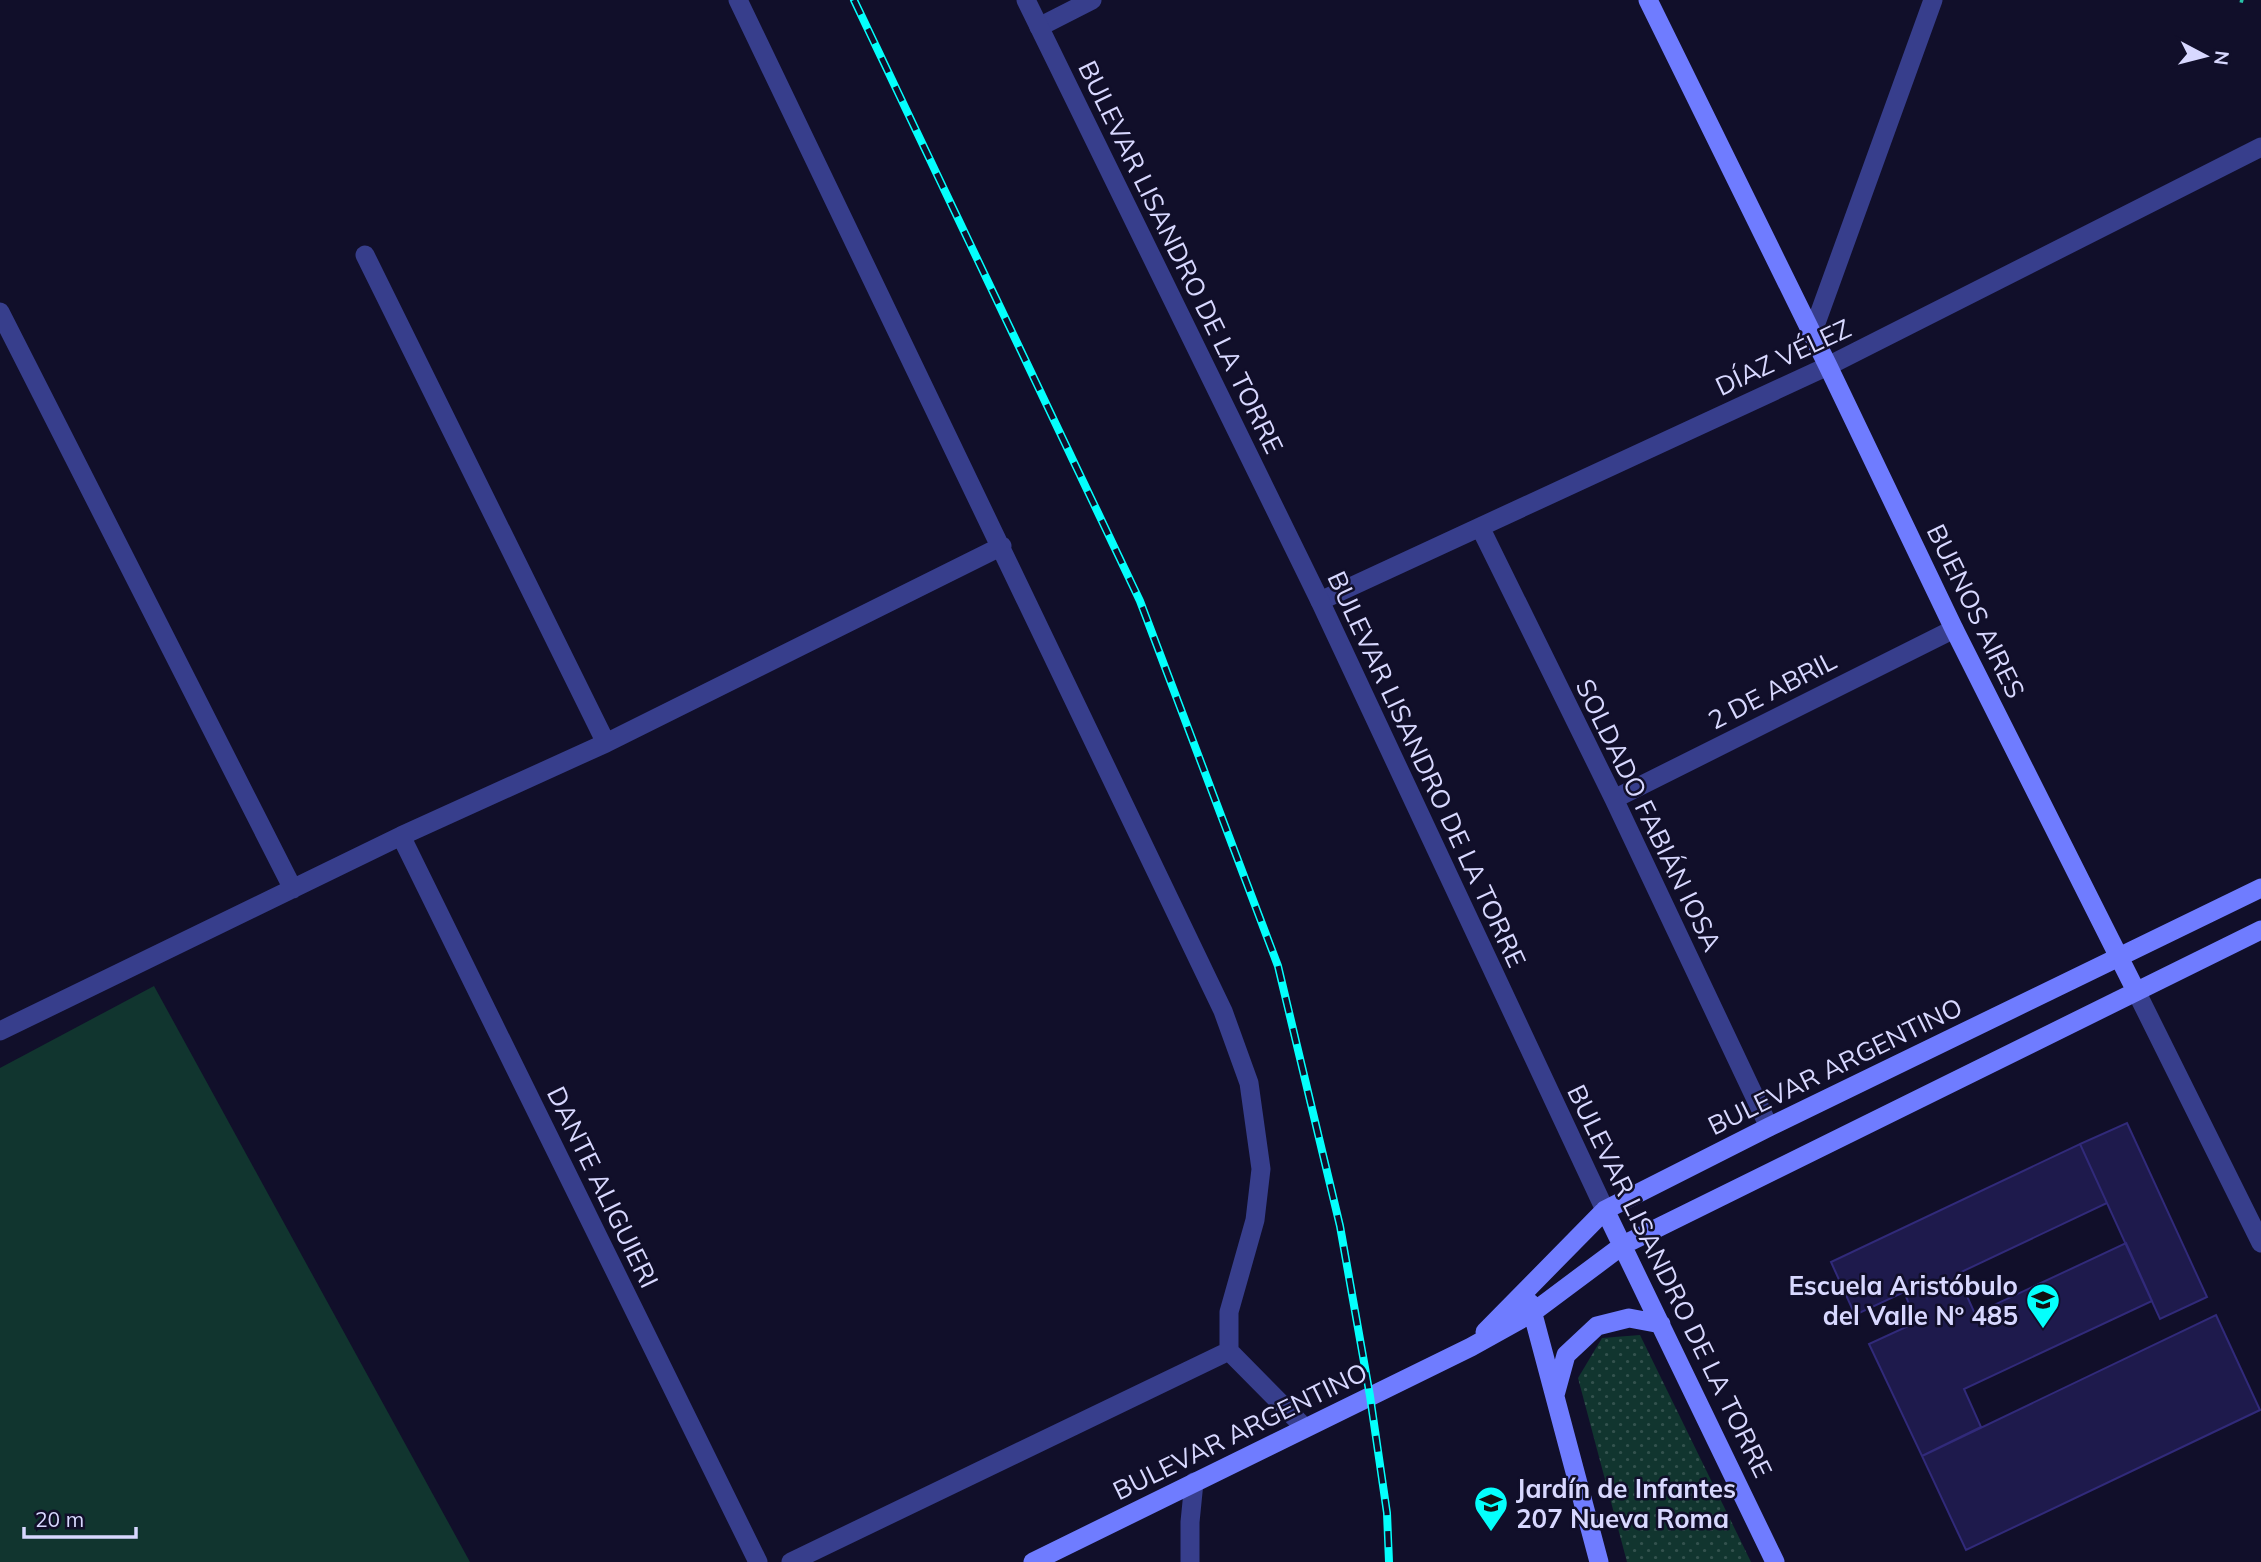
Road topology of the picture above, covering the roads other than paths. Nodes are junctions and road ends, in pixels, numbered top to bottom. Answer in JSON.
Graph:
{"nodes":[{"id":1,"x":738,"y":0,"type":"edge"},
{"id":2,"x":1026,"y":0,"type":"edge"},
{"id":3,"x":1092,"y":0,"type":"edge"},
{"id":4,"x":1648,"y":0,"type":"edge"},
{"id":5,"x":1933,"y":0,"type":"edge"},
{"id":6,"x":1039,"y":27,"type":"junction"},
{"id":7,"x":2261,"y":147,"type":"edge"},
{"id":8,"x":365,"y":255,"type":"dead end"},
{"id":9,"x":0,"y":312,"type":"edge"},
{"id":10,"x":1812,"y":334,"type":"junction"},
{"id":11,"x":1828,"y":366,"type":"junction"},
{"id":12,"x":1480,"y":527,"type":"junction"},
{"id":13,"x":1002,"y":546,"type":"junction"},
{"id":14,"x":1320,"y":601,"type":"junction"},
{"id":15,"x":1954,"y":629,"type":"junction"},
{"id":16,"x":606,"y":743,"type":"junction"},
{"id":17,"x":1614,"y":799,"type":"junction"},
{"id":18,"x":401,"y":836,"type":"junction"},
{"id":19,"x":2261,"y":888,"type":"edge"},
{"id":20,"x":293,"y":889,"type":"junction"},
{"id":21,"x":2261,"y":930,"type":"edge"},
{"id":22,"x":2120,"y":957,"type":"junction"},
{"id":23,"x":2136,"y":991,"type":"junction"},
{"id":24,"x":0,"y":1031,"type":"edge"},
{"id":25,"x":1769,"y":1127,"type":"junction"},
{"id":26,"x":1605,"y":1210,"type":"junction"},
{"id":27,"x":2261,"y":1244,"type":"edge"},
{"id":28,"x":1623,"y":1245,"type":"junction"},
{"id":29,"x":1526,"y":1290,"type":"junction"},
{"id":30,"x":1532,"y":1312,"type":"junction"},
{"id":31,"x":1661,"y":1324,"type":"junction"},
{"id":32,"x":1471,"y":1347,"type":"junction"},
{"id":33,"x":1229,"y":1351,"type":"junction"},
{"id":34,"x":1555,"y":1396,"type":"junction"},
{"id":35,"x":1305,"y":1428,"type":"junction"},
{"id":36,"x":1195,"y":1482,"type":"junction"},
{"id":37,"x":758,"y":1562,"type":"edge"},
{"id":38,"x":792,"y":1562,"type":"edge"},
{"id":39,"x":1033,"y":1562,"type":"edge"},
{"id":40,"x":1190,"y":1562,"type":"edge"},
{"id":41,"x":1599,"y":1562,"type":"edge"},
{"id":42,"x":1776,"y":1562,"type":"edge"}],
"edges":[{"from":1,"to":13,"type":"street"},
{"from":2,"to":6,"type":"street","name":"BULEVAR LISANDRO DE LA TORRE"},
{"from":3,"to":6,"type":"street"},
{"from":4,"to":10,"type":"main road","name":"BUENOS AIRES"},
{"from":5,"to":10,"type":"street"},
{"from":6,"to":14,"type":"street","name":"BULEVAR LISANDRO DE LA TORRE"},
{"from":7,"to":11,"type":"street","name":"DÍAZ VÉLEZ"},
{"from":8,"to":16,"type":"street"},
{"from":9,"to":20,"type":"street"},
{"from":10,"to":11,"type":"main road","name":"BUENOS AIRES"},
{"from":11,"to":12,"type":"street","name":"DÍAZ VÉLEZ"},
{"from":11,"to":15,"type":"main road","name":"BUENOS AIRES"},
{"from":12,"to":14,"type":"street","name":"DÍAZ VÉLEZ"},
{"from":12,"to":17,"type":"street","name":"SOLDADO FABIÁN IOSA"},
{"from":13,"to":16,"type":"street"},
{"from":13,"to":33,"type":"street"},
{"from":14,"to":26,"type":"street","name":"BULEVAR LISANDRO DE LA TORRE"},
{"from":15,"to":17,"type":"street","name":"2 DE ABRIL"},
{"from":15,"to":22,"type":"main road","name":"BUENOS AIRES"},
{"from":16,"to":18,"type":"street"},
{"from":17,"to":25,"type":"street","name":"SOLDADO FABIÁN IOSA"},
{"from":18,"to":20,"type":"street"},
{"from":18,"to":37,"type":"street","name":"DANTE ALIGUIERI"},
{"from":19,"to":22,"type":"main road","name":"BULEVAR ARGENTINO"},
{"from":20,"to":24,"type":"street"},
{"from":21,"to":23,"type":"main road","name":"BULEVAR ARGENTINO"},
{"from":22,"to":23,"type":"main road","name":"BUENOS AIRES"},
{"from":22,"to":25,"type":"main road","name":"BULEVAR ARGENTINO"},
{"from":23,"to":27,"type":"street","name":"BUENOS AIRES"},
{"from":23,"to":28,"type":"main road","name":"BULEVAR ARGENTINO"},
{"from":25,"to":26,"type":"main road","name":"BULEVAR ARGENTINO"},
{"from":26,"to":28,"type":"main road","name":"BULEVAR LISANDRO DE LA TORRE"},
{"from":26,"to":29,"type":"main road","name":"BULEVAR ARGENTINO"},
{"from":28,"to":30,"type":"main road","name":"BULEVAR ARGENTINO"},
{"from":28,"to":31,"type":"main road","name":"BULEVAR LISANDRO DE LA TORRE"},
{"from":29,"to":30,"type":"main road"},
{"from":29,"to":32,"type":"main road","name":"BULEVAR ARGENTINO"},
{"from":30,"to":32,"type":"main road","name":"BULEVAR ARGENTINO"},
{"from":30,"to":34,"type":"main road"},
{"from":31,"to":34,"type":"main road"},
{"from":31,"to":42,"type":"main road","name":"BULEVAR LISANDRO DE LA TORRE"},
{"from":32,"to":35,"type":"main road","name":"BULEVAR ARGENTINO"},
{"from":33,"to":35,"type":"street"},
{"from":33,"to":38,"type":"street"},
{"from":34,"to":41,"type":"main road"},
{"from":35,"to":36,"type":"main road","name":"BULEVAR ARGENTINO"},
{"from":36,"to":39,"type":"main road","name":"BULEVAR ARGENTINO"},
{"from":36,"to":40,"type":"street"}]}
